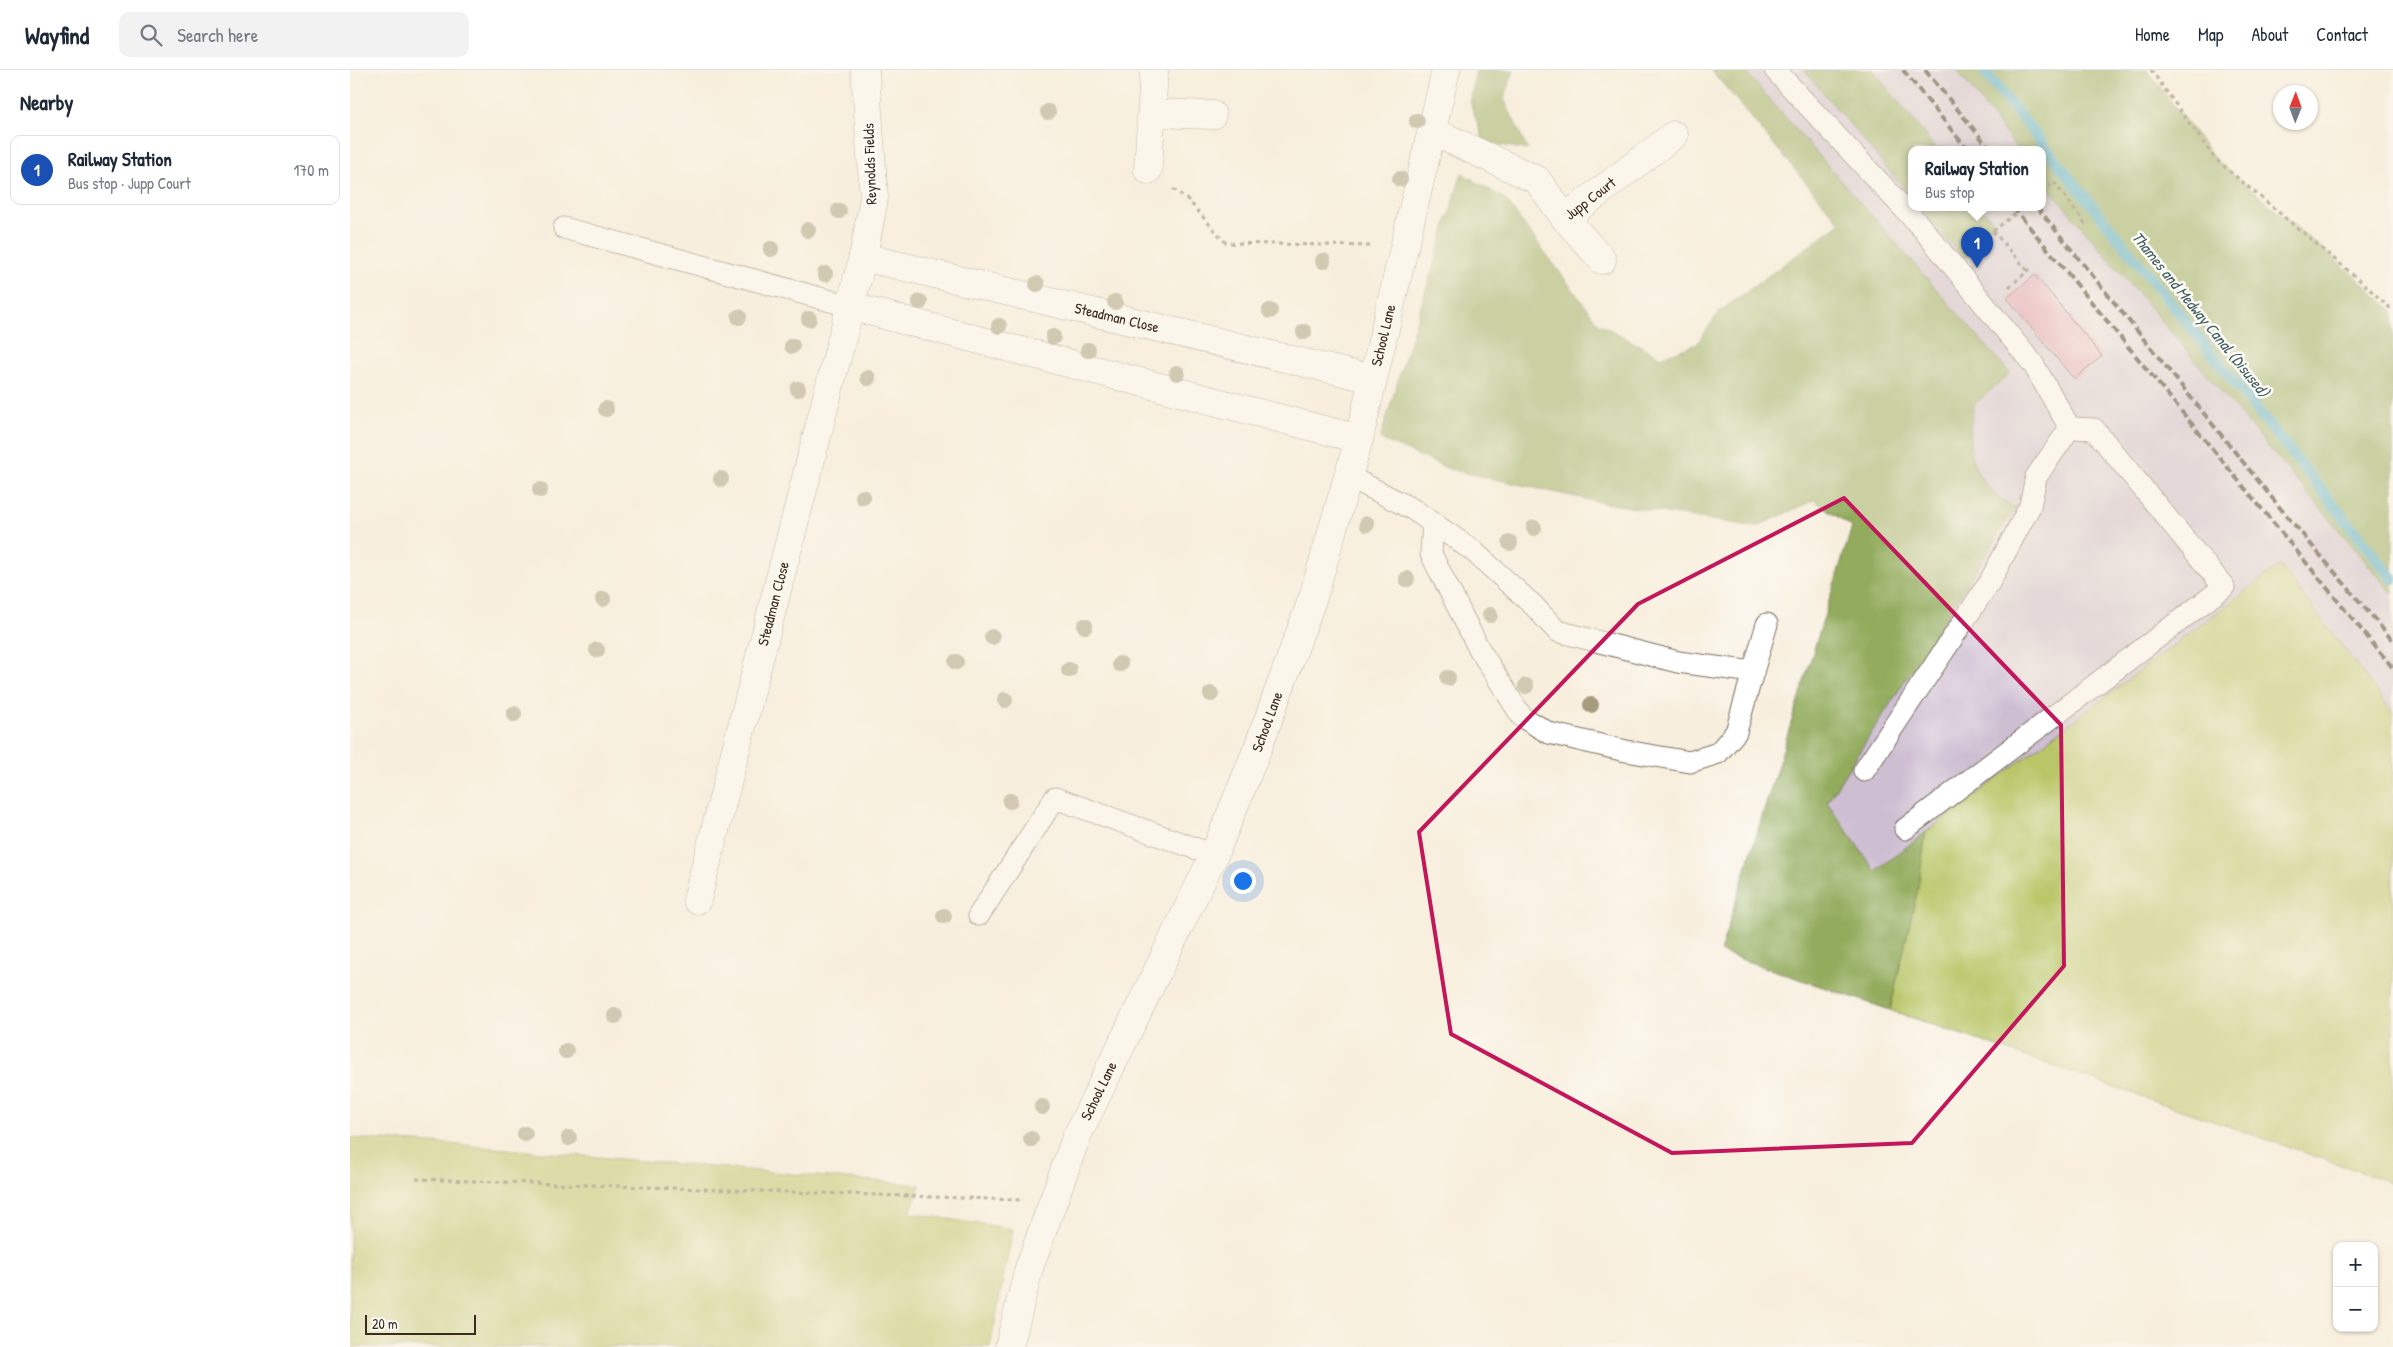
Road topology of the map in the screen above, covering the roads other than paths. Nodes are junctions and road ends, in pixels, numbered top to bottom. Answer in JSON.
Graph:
{"nodes":[{"id":1,"x":865,"y":70,"type":"edge"},
{"id":2,"x":1154,"y":70,"type":"edge"},
{"id":3,"x":1446,"y":70,"type":"edge"},
{"id":4,"x":1775,"y":70,"type":"edge"},
{"id":5,"x":1152,"y":113,"type":"junction"},
{"id":6,"x":1212,"y":115,"type":"dead end"},
{"id":7,"x":1432,"y":131,"type":"junction"},
{"id":8,"x":1674,"y":135,"type":"dead end"},
{"id":9,"x":1148,"y":170,"type":"road end"},
{"id":10,"x":1565,"y":218,"type":"junction"},
{"id":11,"x":564,"y":228,"type":"dead end"},
{"id":12,"x":863,"y":257,"type":"junction"},
{"id":13,"x":1602,"y":260,"type":"dead end"},
{"id":14,"x":849,"y":306,"type":"junction"},
{"id":15,"x":1372,"y":379,"type":"junction"},
{"id":16,"x":2070,"y":428,"type":"junction"},
{"id":17,"x":1359,"y":439,"type":"junction"},
{"id":18,"x":1348,"y":476,"type":"junction"},
{"id":19,"x":1433,"y":523,"type":"junction"},
{"id":20,"x":1767,"y":624,"type":"dead end"},
{"id":21,"x":1753,"y":672,"type":"junction"},
{"id":22,"x":1864,"y":771,"type":"dead end"},
{"id":23,"x":1905,"y":829,"type":"dead end"},
{"id":24,"x":1214,"y":855,"type":"junction"},
{"id":25,"x":697,"y":900,"type":"dead end"},
{"id":26,"x":979,"y":915,"type":"dead end"},
{"id":27,"x":1010,"y":1347,"type":"edge"}],
"edges":[{"from":1,"to":12,"type":"street","name":"Reynolds Fields"},
{"from":2,"to":5,"type":"street"},
{"from":3,"to":7,"type":"street","name":"School Lane"},
{"from":4,"to":16,"type":"lane"},
{"from":5,"to":6,"type":"street"},
{"from":5,"to":9,"type":"street"},
{"from":7,"to":10,"type":"street","name":"Jupp Court"},
{"from":7,"to":15,"type":"street","name":"School Lane"},
{"from":8,"to":10,"type":"street","name":"Jupp Court"},
{"from":10,"to":13,"type":"street"},
{"from":11,"to":14,"type":"lane"},
{"from":12,"to":14,"type":"street","name":"Reynolds Fields"},
{"from":12,"to":15,"type":"street","name":"Steadman Close"},
{"from":14,"to":17,"type":"street"},
{"from":14,"to":25,"type":"street","name":"Steadman Close"},
{"from":15,"to":17,"type":"street","name":"School Lane"},
{"from":16,"to":22,"type":"lane"},
{"from":16,"to":23,"type":"lane"},
{"from":17,"to":18,"type":"street","name":"School Lane"},
{"from":18,"to":19,"type":"lane"},
{"from":18,"to":24,"type":"street","name":"School Lane"},
{"from":19,"to":21,"type":"lane"},
{"from":19,"to":21,"type":"lane"},
{"from":20,"to":21,"type":"lane"},
{"from":24,"to":26,"type":"lane"},
{"from":24,"to":27,"type":"street","name":"School Lane"}]}
